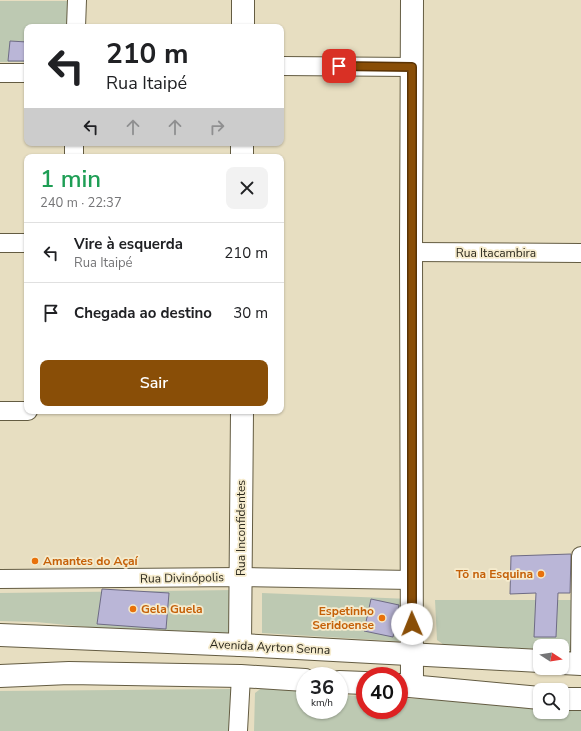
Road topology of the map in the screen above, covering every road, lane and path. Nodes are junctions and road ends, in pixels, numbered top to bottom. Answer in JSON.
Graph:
{"nodes":[{"id":1,"x":77,"y":0,"type":"edge"},
{"id":2,"x":243,"y":0,"type":"edge"},
{"id":3,"x":412,"y":0,"type":"edge"},
{"id":4,"x":76,"y":24,"type":"edge"},
{"id":5,"x":243,"y":24,"type":"edge"},
{"id":6,"x":284,"y":66,"type":"edge"},
{"id":7,"x":412,"y":67,"type":"junction"},
{"id":8,"x":0,"y":73,"type":"edge"},
{"id":9,"x":24,"y":73,"type":"edge"},
{"id":10,"x":0,"y":243,"type":"edge"},
{"id":11,"x":24,"y":243,"type":"edge"},
{"id":12,"x":411,"y":252,"type":"junction"},
{"id":13,"x":581,"y":253,"type":"edge"},
{"id":14,"x":0,"y":411,"type":"edge"},
{"id":15,"x":24,"y":411,"type":"edge"},
{"id":16,"x":242,"y":414,"type":"edge"},
{"id":17,"x":581,"y":556,"type":"edge"},
{"id":18,"x":241,"y":577,"type":"junction"},
{"id":19,"x":0,"y":579,"type":"edge"},
{"id":20,"x":411,"y":580,"type":"junction"},
{"id":21,"x":0,"y":635,"type":"edge"},
{"id":22,"x":240,"y":645,"type":"junction"},
{"id":23,"x":412,"y":654,"type":"junction"},
{"id":24,"x":533,"y":661,"type":"edge"},
{"id":25,"x":574,"y":664,"type":"edge"},
{"id":26,"x":408,"y":675,"type":"edge"},
{"id":27,"x":0,"y":676,"type":"edge"},
{"id":28,"x":241,"y":676,"type":"junction"},
{"id":29,"x":296,"y":679,"type":"edge"},
{"id":30,"x":408,"y":685,"type":"edge"},
{"id":31,"x":533,"y":697,"type":"edge"},
{"id":32,"x":569,"y":699,"type":"edge"},
{"id":33,"x":581,"y":699,"type":"edge"},
{"id":34,"x":238,"y":731,"type":"edge"}],
"edges":[{"from":1,"to":4,"type":"street"},
{"from":2,"to":5,"type":"main road"},
{"from":3,"to":7,"type":"main road"},
{"from":6,"to":7,"type":"street"},
{"from":7,"to":12,"type":"main road"},
{"from":8,"to":9,"type":"street"},
{"from":10,"to":11,"type":"street"},
{"from":12,"to":13,"type":"street","name":"Rua Itacambira"},
{"from":12,"to":20,"type":"main road"},
{"from":14,"to":15,"type":"street"},
{"from":16,"to":18,"type":"main road","name":"Rua Inconfidentes"},
{"from":17,"to":25,"type":"street"},
{"from":18,"to":19,"type":"street","name":"Rua Divinópolis"},
{"from":18,"to":20,"type":"street","name":"Rua Divinópolis"},
{"from":18,"to":22,"type":"main road","name":"Rua Inconfidentes"},
{"from":20,"to":23,"type":"main road"},
{"from":21,"to":22,"type":"main road","name":"Avenida Ayrton Senna"},
{"from":22,"to":23,"type":"main road","name":"Avenida Ayrton Senna"},
{"from":23,"to":24,"type":"main road","name":"Avenida Ayrton Senna"},
{"from":23,"to":26,"type":"main road"},
{"from":27,"to":28,"type":"main road"},
{"from":28,"to":29,"type":"main road"},
{"from":28,"to":34,"type":"street"},
{"from":30,"to":31,"type":"main road"},
{"from":32,"to":33,"type":"main road"}]}
